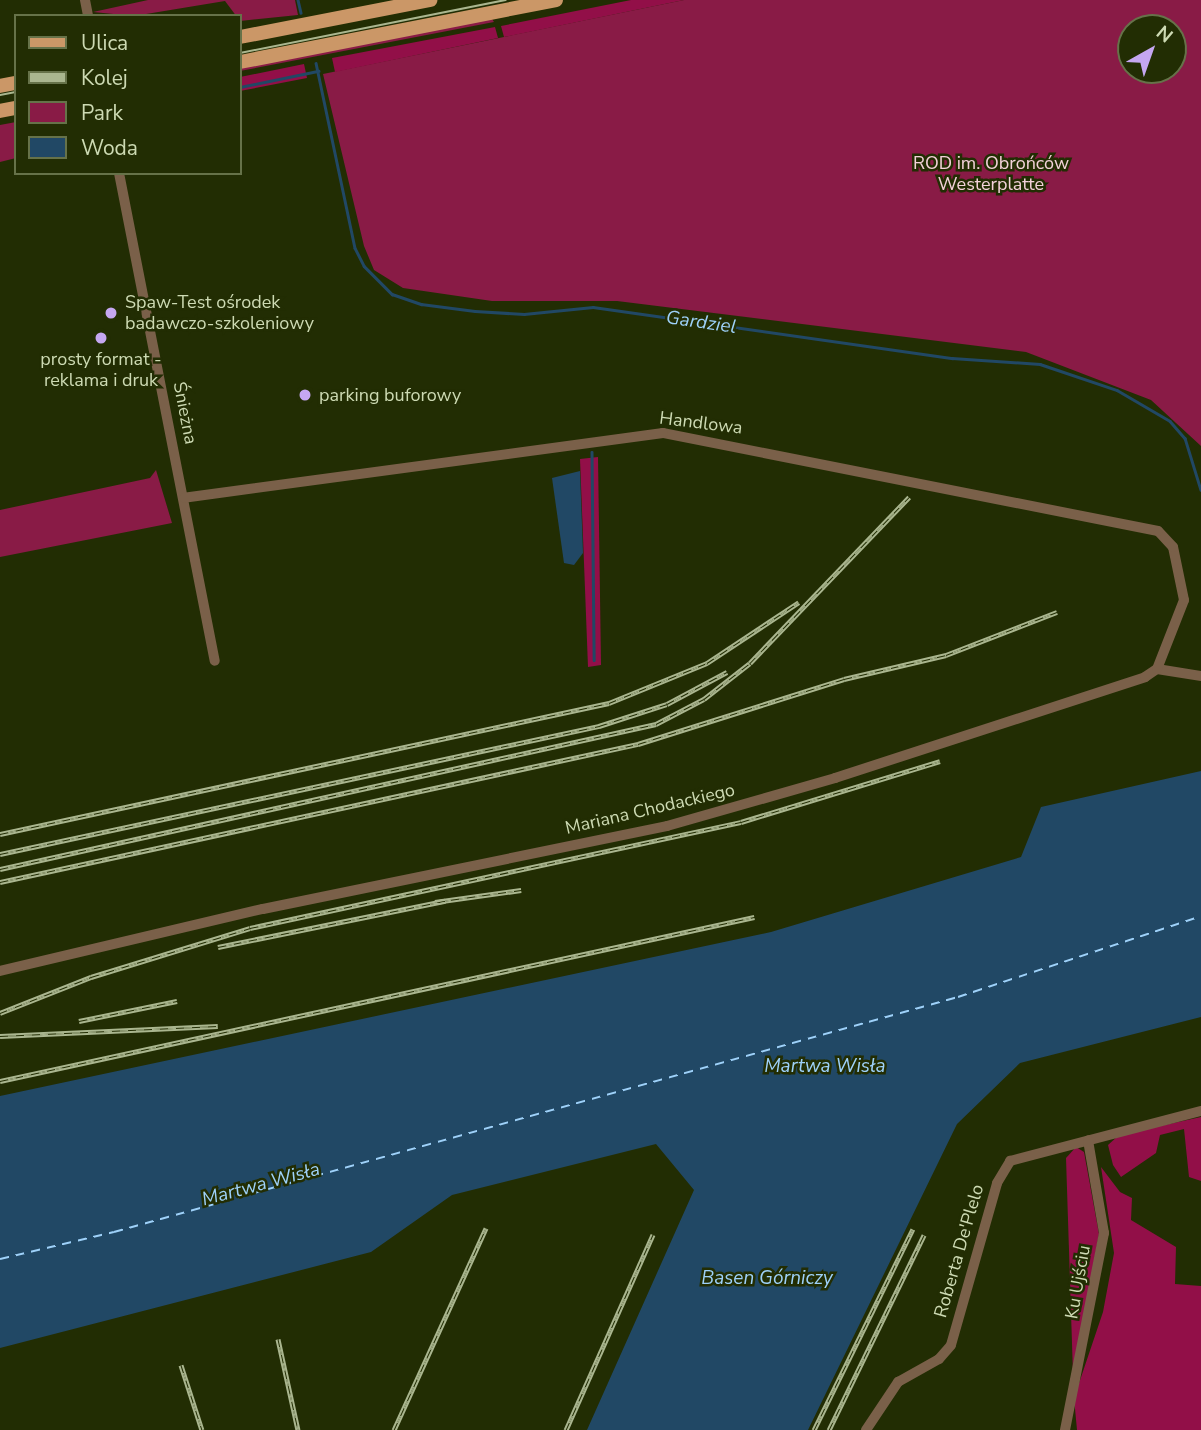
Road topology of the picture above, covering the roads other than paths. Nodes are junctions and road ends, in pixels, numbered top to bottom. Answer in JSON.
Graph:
{"nodes":[{"id":1,"x":430,"y":0,"type":"edge"},
{"id":2,"x":556,"y":0,"type":"edge"},
{"id":3,"x":242,"y":37,"type":"edge"},
{"id":4,"x":242,"y":62,"type":"edge"},
{"id":5,"x":119,"y":175,"type":"edge"},
{"id":6,"x":184,"y":498,"type":"junction"},
{"id":7,"x":215,"y":661,"type":"dead end"},
{"id":8,"x":1157,"y":669,"type":"junction"},
{"id":9,"x":1201,"y":676,"type":"edge"},
{"id":10,"x":0,"y":971,"type":"edge"},
{"id":11,"x":1201,"y":1111,"type":"edge"},
{"id":12,"x":1088,"y":1140,"type":"junction"},
{"id":13,"x":866,"y":1430,"type":"edge"},
{"id":14,"x":1065,"y":1430,"type":"edge"}],
"edges":[{"from":1,"to":3,"type":"main road"},
{"from":2,"to":4,"type":"main road"},
{"from":5,"to":6,"type":"street","name":"Śnieżna"},
{"from":6,"to":7,"type":"street","name":"Śnieżna"},
{"from":6,"to":8,"type":"street","name":"Handlowa"},
{"from":8,"to":9,"type":"street"},
{"from":8,"to":10,"type":"street","name":"Mariana Chodackiego"},
{"from":11,"to":12,"type":"street","name":"Roberta De'Plelo"},
{"from":12,"to":13,"type":"street","name":"Roberta De'Plelo"},
{"from":12,"to":14,"type":"street","name":"Ku Ujściu"}]}
